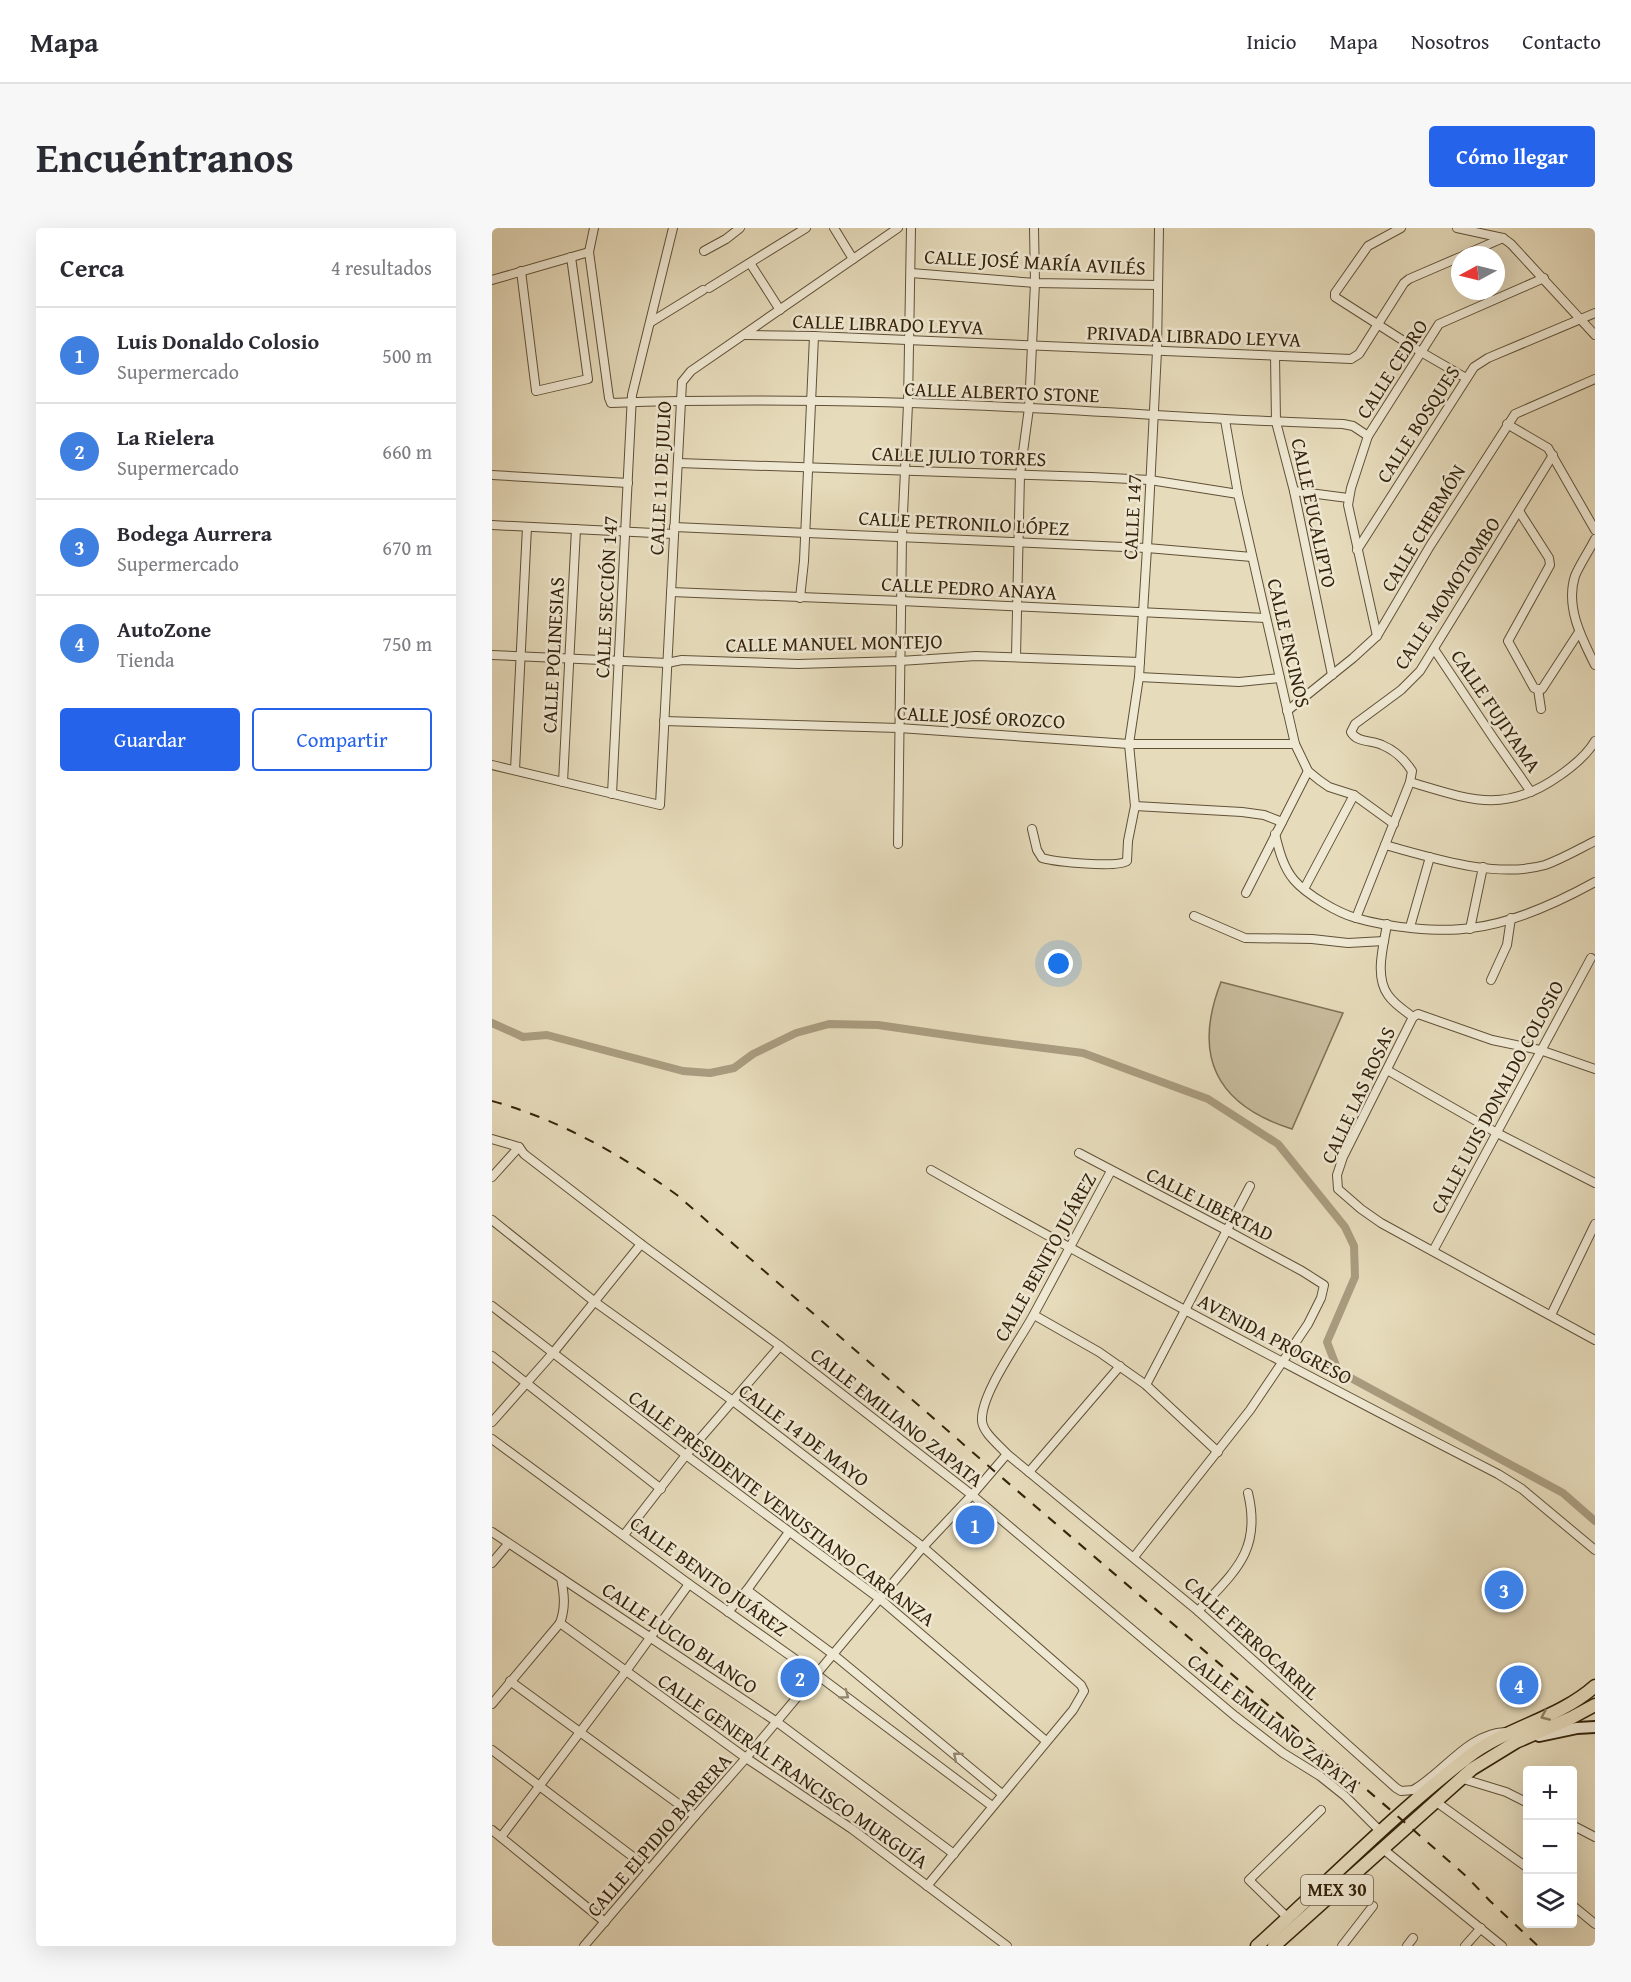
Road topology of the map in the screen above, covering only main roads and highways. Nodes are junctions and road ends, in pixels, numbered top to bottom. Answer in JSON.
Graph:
{"nodes":[{"id":1,"x":1595,"y":1686,"type":"edge"},
{"id":2,"x":1595,"y":1705,"type":"edge"},
{"id":3,"x":1595,"y":1727,"type":"edge"},
{"id":4,"x":1514,"y":1737,"type":"junction"},
{"id":5,"x":1257,"y":1946,"type":"edge"},
{"id":6,"x":1274,"y":1946,"type":"edge"}],
"edges":[{"from":1,"to":4,"type":"main road","number":"MEX 30","one_way":true},
{"from":2,"to":4,"type":"main road","number":"MEX 30"},
{"from":3,"to":4,"type":"main road"},
{"from":4,"to":5,"type":"main road","number":"MEX 30"},
{"from":4,"to":6,"type":"main road","number":"MEX 30"}]}
